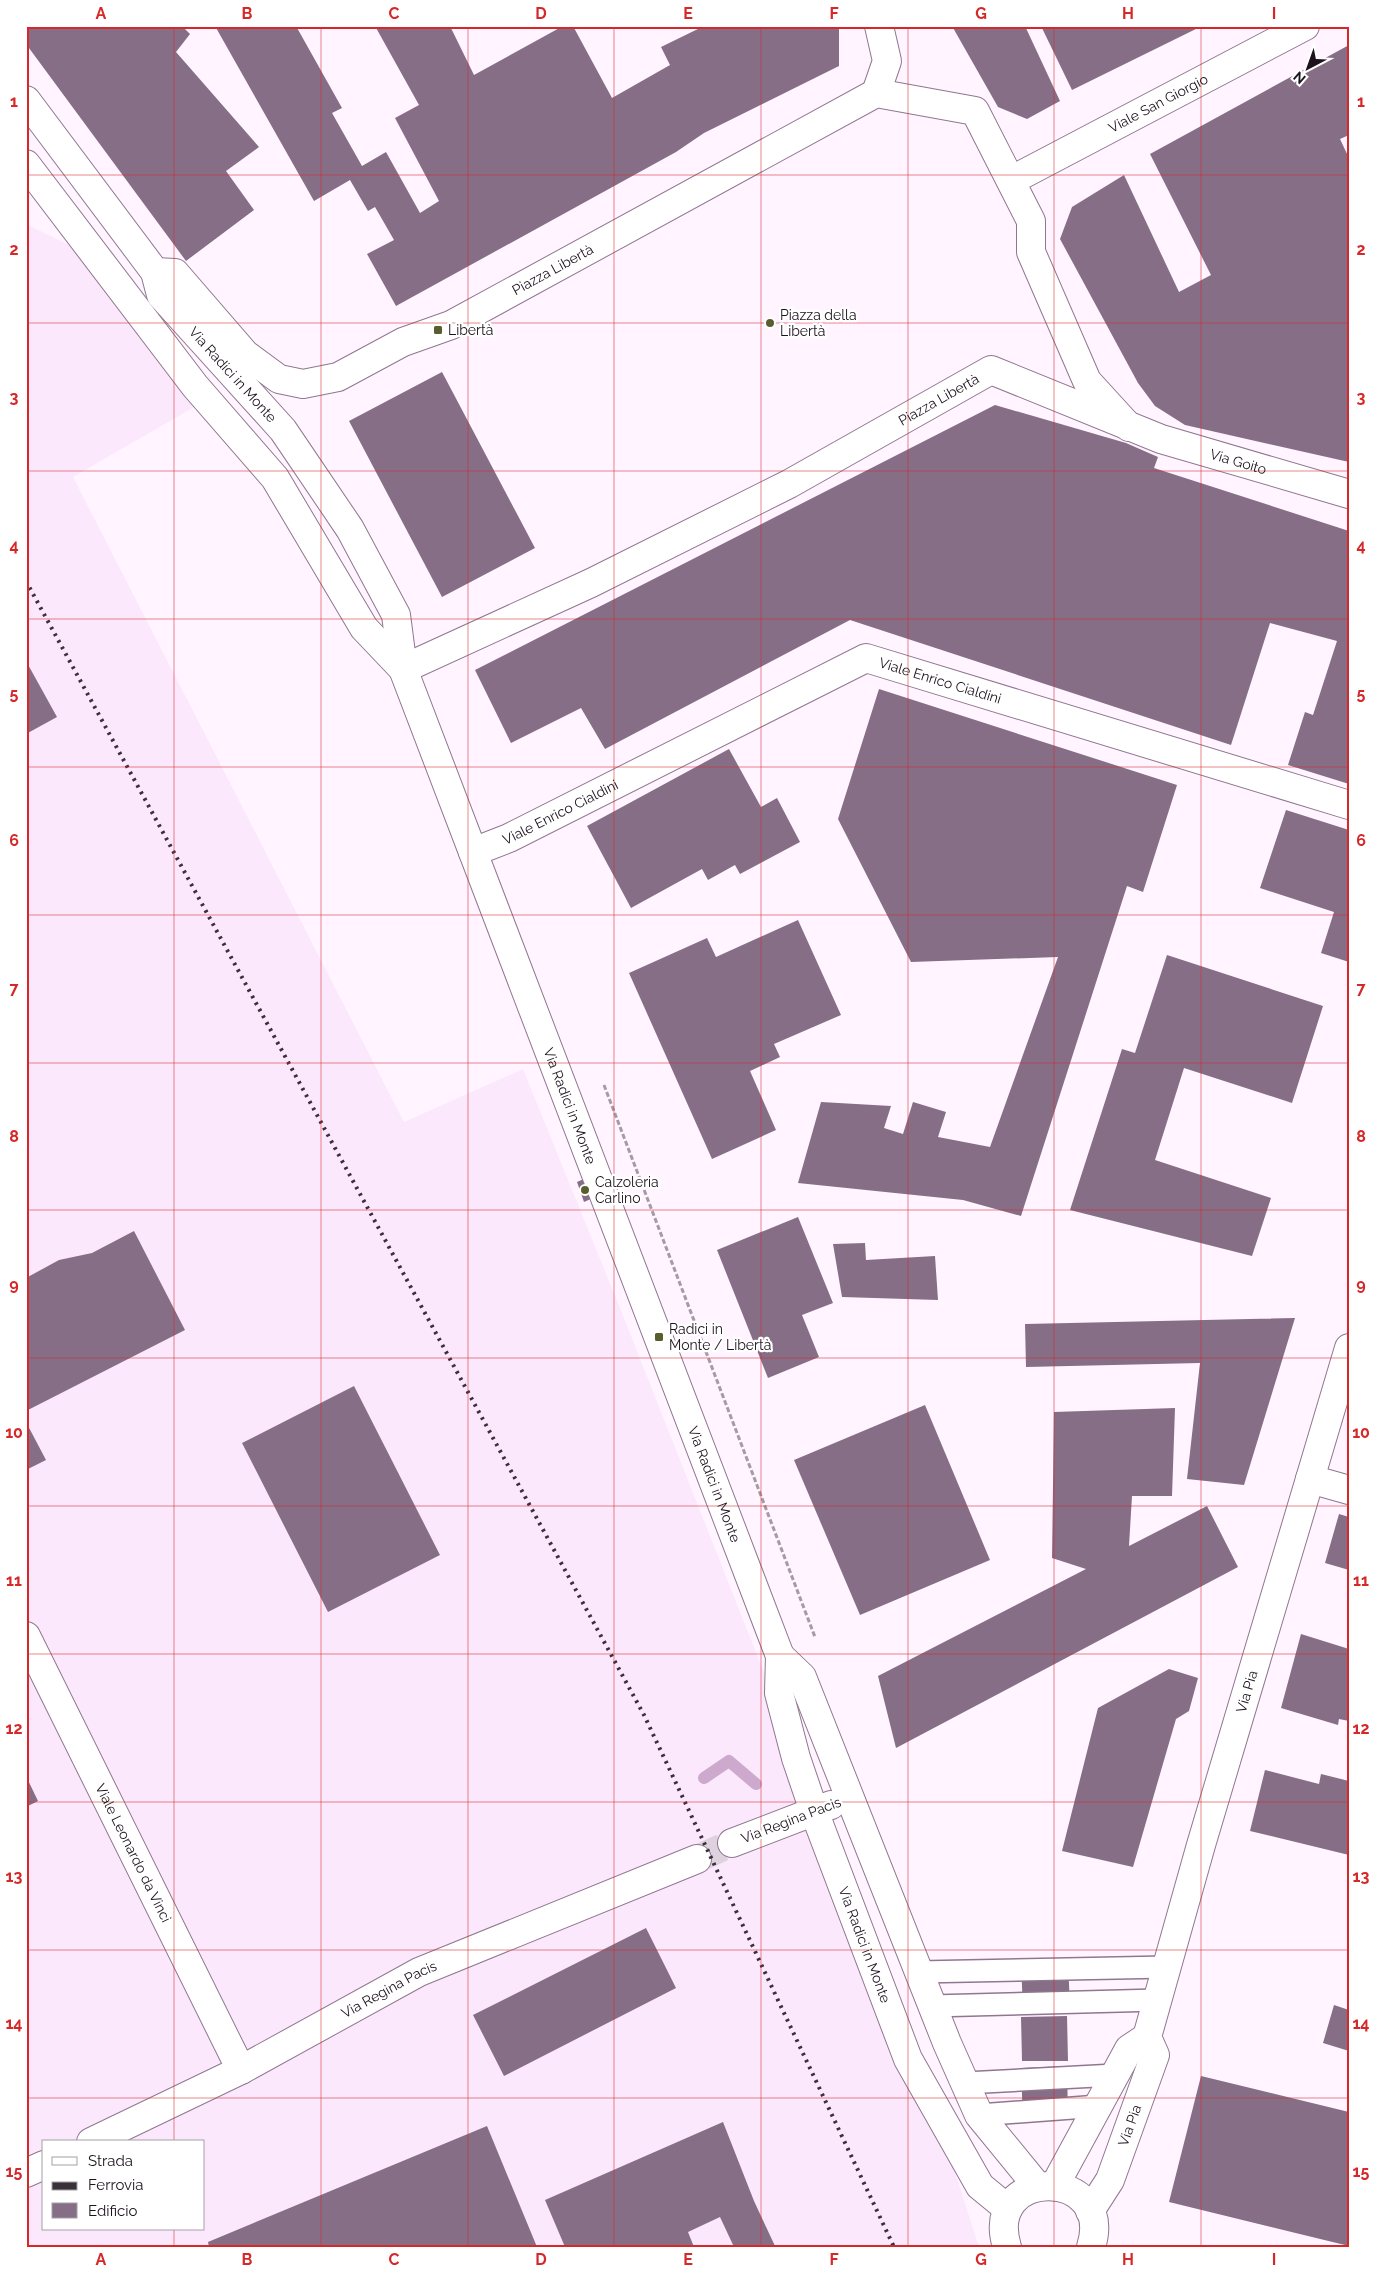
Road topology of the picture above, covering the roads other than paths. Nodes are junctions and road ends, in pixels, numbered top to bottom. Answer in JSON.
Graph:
{"nodes":[{"id":1,"x":879,"y":26,"type":"edge"},
{"id":2,"x":1305,"y":26,"type":"edge"},
{"id":3,"x":876,"y":93,"type":"junction"},
{"id":4,"x":26,"y":100,"type":"edge"},
{"id":5,"x":26,"y":164,"type":"edge"},
{"id":6,"x":1012,"y":180,"type":"junction"},
{"id":7,"x":155,"y":272,"type":"junction"},
{"id":8,"x":1129,"y":427,"type":"junction"},
{"id":9,"x":1349,"y":494,"type":"edge"},
{"id":10,"x":403,"y":669,"type":"junction"},
{"id":11,"x":1349,"y":805,"type":"edge"},
{"id":12,"x":473,"y":852,"type":"junction"},
{"id":13,"x":1349,"y":1348,"type":"edge"},
{"id":14,"x":1310,"y":1479,"type":"junction"},
{"id":15,"x":1349,"y":1490,"type":"edge"},
{"id":16,"x":26,"y":1636,"type":"edge"},
{"id":17,"x":780,"y":1656,"type":"junction"},
{"id":18,"x":850,"y":1798,"type":"junction"},
{"id":19,"x":814,"y":1811,"type":"junction"},
{"id":20,"x":732,"y":1843,"type":"tunnel mouth"},
{"id":21,"x":697,"y":1859,"type":"tunnel mouth"},
{"id":22,"x":1167,"y":1967,"type":"junction"},
{"id":23,"x":919,"y":1972,"type":"junction"},
{"id":24,"x":1158,"y":2000,"type":"junction"},
{"id":25,"x":932,"y":2006,"type":"junction"},
{"id":26,"x":1148,"y":2037,"type":"junction"},
{"id":27,"x":240,"y":2070,"type":"junction"},
{"id":28,"x":1115,"y":2075,"type":"junction"},
{"id":29,"x":965,"y":2083,"type":"junction"},
{"id":30,"x":1099,"y":2106,"type":"junction"},
{"id":31,"x":978,"y":2114,"type":"junction"},
{"id":32,"x":96,"y":2140,"type":"edge"},
{"id":33,"x":42,"y":2166,"type":"edge"},
{"id":34,"x":26,"y":2173,"type":"edge"},
{"id":35,"x":1046,"y":2186,"type":"junction"},
{"id":36,"x":1008,"y":2209,"type":"junction"},
{"id":37,"x":1090,"y":2211,"type":"junction"},
{"id":38,"x":1007,"y":2247,"type":"edge"},
{"id":39,"x":1090,"y":2247,"type":"edge"}],
"edges":[{"from":1,"to":3,"type":"street"},
{"from":2,"to":6,"type":"street","name":"Viale San Giorgio"},
{"from":3,"to":6,"type":"street"},
{"from":3,"to":7,"type":"street","name":"Piazza Libertà"},
{"from":4,"to":7,"type":"street","name":"Via Radici in Monte"},
{"from":5,"to":10,"type":"street","name":"Via Radici in Monte"},
{"from":6,"to":8,"type":"street"},
{"from":7,"to":10,"type":"street","name":"Via Radici in Monte"},
{"from":8,"to":9,"type":"street","name":"Via Goito"},
{"from":8,"to":10,"type":"street","name":"Piazza Libertà"},
{"from":10,"to":12,"type":"street","name":"Via Radici in Monte"},
{"from":11,"to":12,"type":"street","name":"Viale Enrico Cialdini"},
{"from":12,"to":17,"type":"street","name":"Via Radici in Monte"},
{"from":13,"to":14,"type":"street","name":"Via Pia"},
{"from":14,"to":15,"type":"street"},
{"from":14,"to":22,"type":"street","name":"Via Pia"},
{"from":16,"to":27,"type":"street","name":"Viale Leonardo da Vinci"},
{"from":17,"to":18,"type":"street","name":"Via Radici in Monte"},
{"from":17,"to":19,"type":"street","name":"Via Radici in Monte"},
{"from":18,"to":19,"type":"street","name":"Via Regina Pacis"},
{"from":18,"to":23,"type":"street","name":"Via Radici in Monte"},
{"from":19,"to":20,"type":"street","name":"Via Regina Pacis"},
{"from":19,"to":36,"type":"street","name":"Via Radici in Monte"},
{"from":21,"to":27,"type":"street","name":"Via Regina Pacis"},
{"from":22,"to":23,"type":"lane"},
{"from":22,"to":24,"type":"street","name":"Via Pia"},
{"from":23,"to":25,"type":"street","name":"Via Radici in Monte"},
{"from":24,"to":25,"type":"lane"},
{"from":24,"to":26,"type":"street","name":"Via Pia"},
{"from":25,"to":29,"type":"street","name":"Via Radici in Monte"},
{"from":26,"to":28,"type":"street"},
{"from":26,"to":37,"type":"street","name":"Via Pia"},
{"from":27,"to":32,"type":"street","name":"Via Regina Pacis"},
{"from":28,"to":29,"type":"lane"},
{"from":28,"to":30,"type":"street"},
{"from":29,"to":31,"type":"street","name":"Via Radici in Monte"},
{"from":30,"to":31,"type":"lane"},
{"from":30,"to":35,"type":"street"},
{"from":31,"to":35,"type":"street","name":"Via Radici in Monte"},
{"from":33,"to":34,"type":"street"},
{"from":35,"to":36,"type":"street"},
{"from":35,"to":37,"type":"street","name":"Via Radici in Monte"},
{"from":36,"to":38,"type":"street"},
{"from":37,"to":39,"type":"street"}]}
